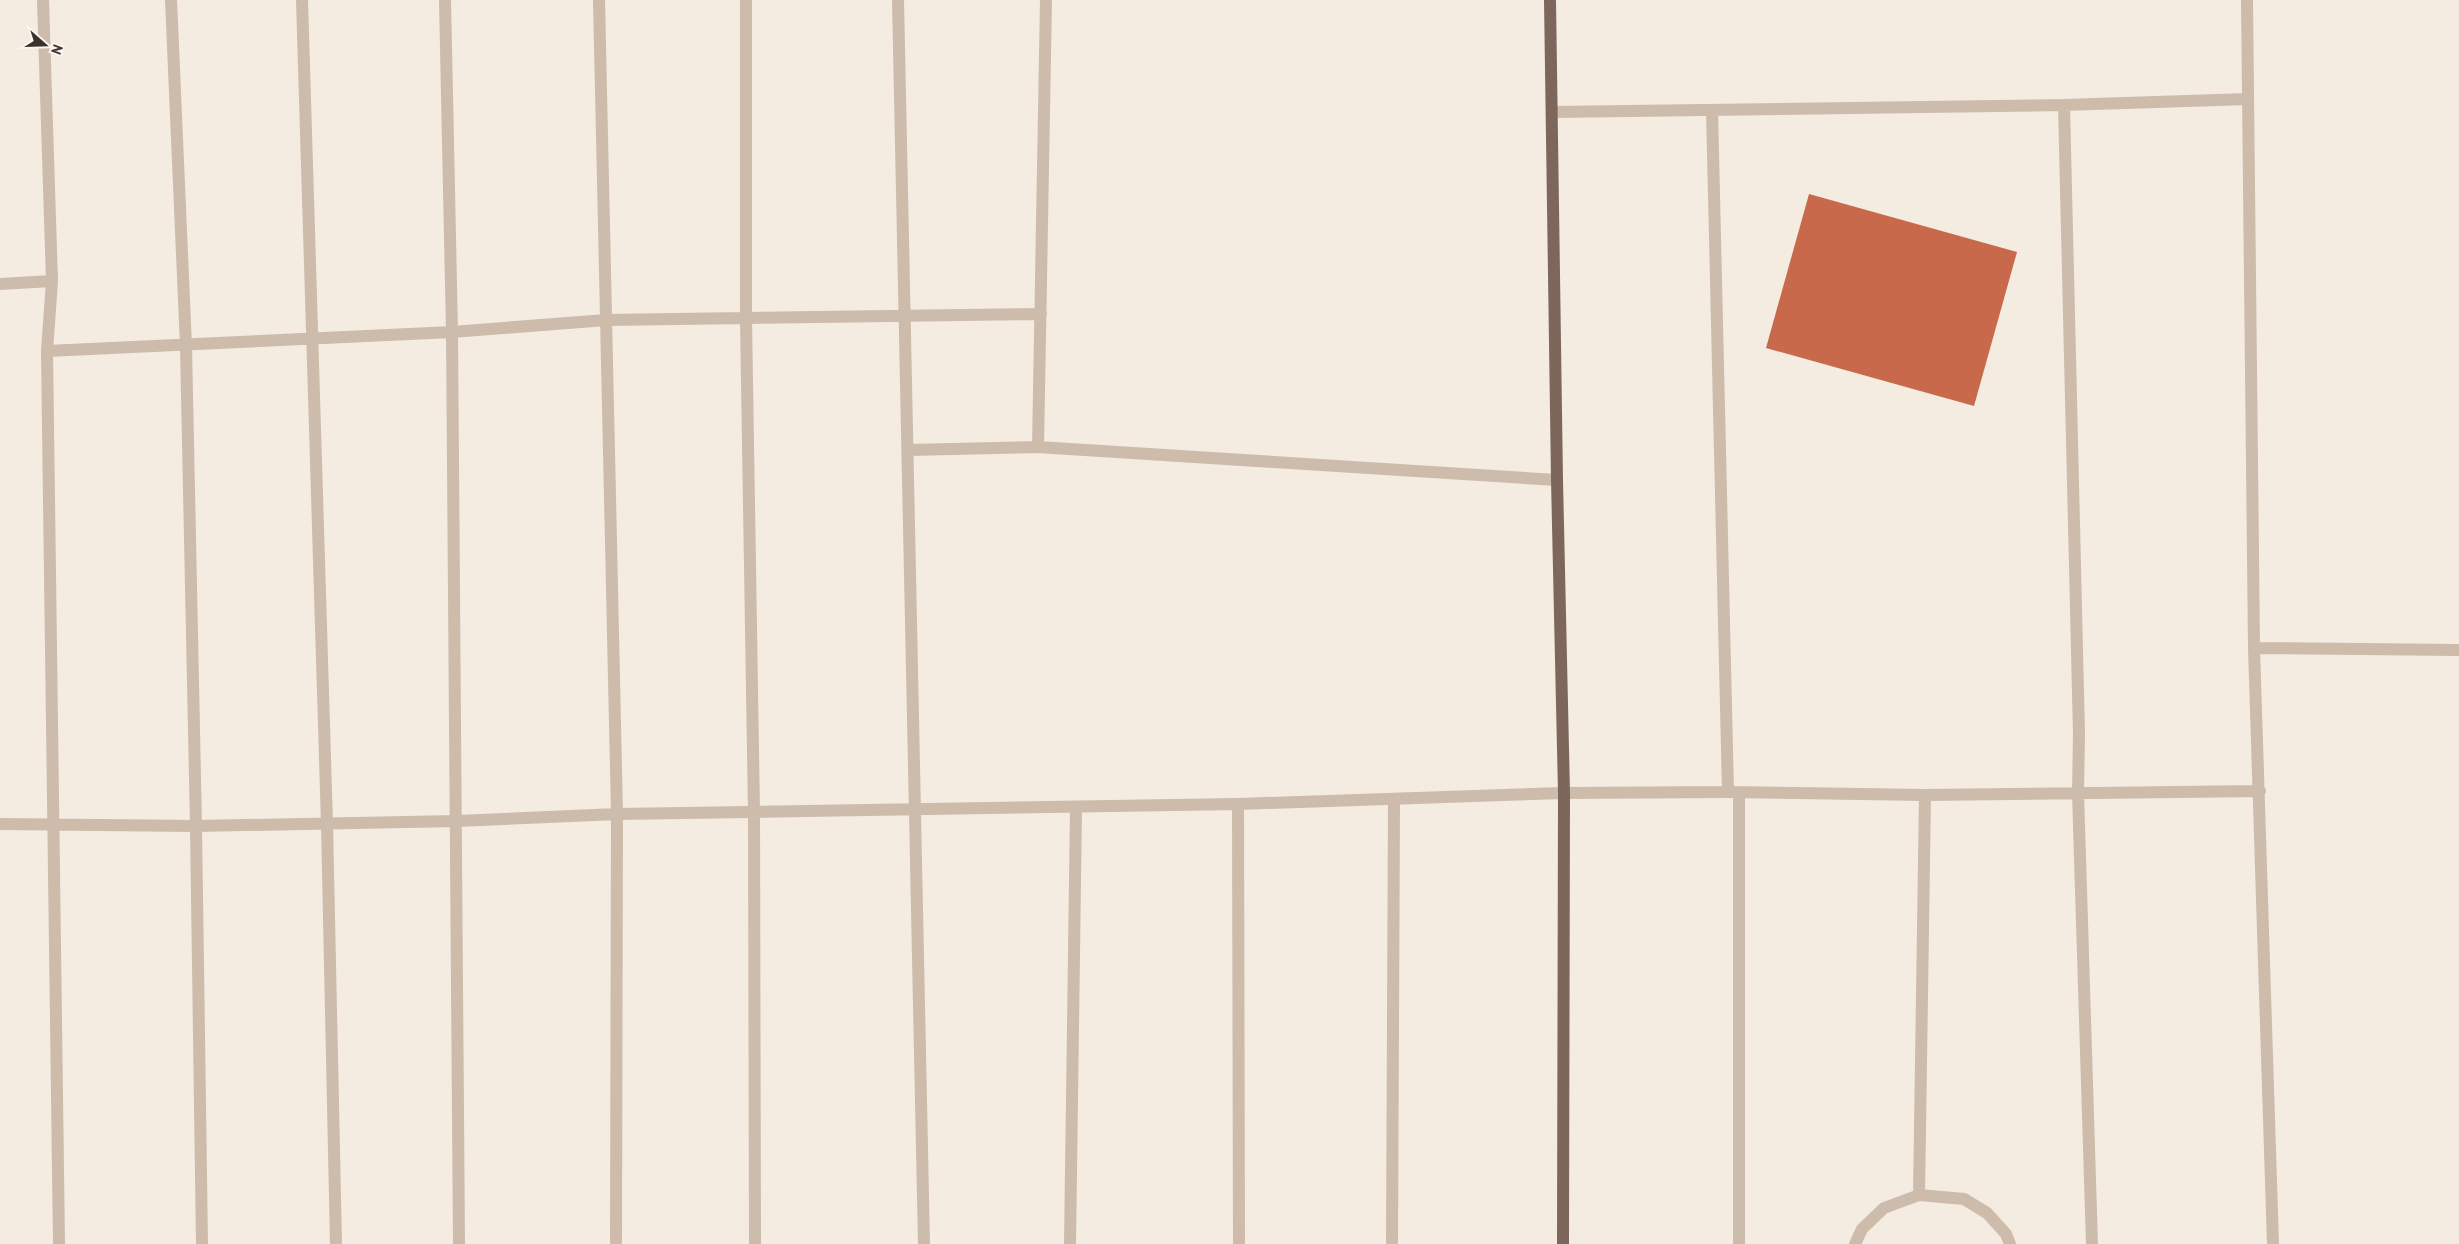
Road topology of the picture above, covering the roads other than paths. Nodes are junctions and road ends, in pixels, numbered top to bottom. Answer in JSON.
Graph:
{"nodes":[{"id":1,"x":43,"y":0,"type":"edge"},
{"id":2,"x":171,"y":0,"type":"edge"},
{"id":3,"x":302,"y":0,"type":"edge"},
{"id":4,"x":445,"y":0,"type":"edge"},
{"id":5,"x":599,"y":0,"type":"edge"},
{"id":6,"x":746,"y":0,"type":"edge"},
{"id":7,"x":898,"y":0,"type":"edge"},
{"id":8,"x":1046,"y":0,"type":"edge"},
{"id":9,"x":1550,"y":0,"type":"edge"},
{"id":10,"x":2247,"y":0,"type":"edge"},
{"id":11,"x":2248,"y":99,"type":"junction"},
{"id":12,"x":2064,"y":105,"type":"junction"},
{"id":13,"x":1712,"y":110,"type":"junction"},
{"id":14,"x":1553,"y":112,"type":"junction"},
{"id":15,"x":52,"y":281,"type":"junction"},
{"id":16,"x":0,"y":284,"type":"edge"},
{"id":17,"x":1041,"y":314,"type":"junction"},
{"id":18,"x":906,"y":317,"type":"junction"},
{"id":19,"x":746,"y":319,"type":"junction"},
{"id":20,"x":606,"y":320,"type":"junction"},
{"id":21,"x":452,"y":332,"type":"junction"},
{"id":22,"x":312,"y":339,"type":"junction"},
{"id":23,"x":186,"y":346,"type":"junction"},
{"id":24,"x":47,"y":351,"type":"junction"},
{"id":25,"x":1038,"y":447,"type":"junction"},
{"id":26,"x":908,"y":450,"type":"junction"},
{"id":27,"x":1557,"y":480,"type":"junction"},
{"id":28,"x":2254,"y":648,"type":"junction"},
{"id":29,"x":2459,"y":650,"type":"edge"},
{"id":30,"x":2260,"y":791,"type":"junction"},
{"id":31,"x":1564,"y":793,"type":"junction"},
{"id":32,"x":1733,"y":793,"type":"junction"},
{"id":33,"x":2078,"y":793,"type":"junction"},
{"id":34,"x":1925,"y":795,"type":"junction"},
{"id":35,"x":1394,"y":799,"type":"junction"},
{"id":36,"x":1238,"y":804,"type":"junction"},
{"id":37,"x":1076,"y":808,"type":"junction"},
{"id":38,"x":917,"y":811,"type":"junction"},
{"id":39,"x":754,"y":812,"type":"junction"},
{"id":40,"x":617,"y":814,"type":"junction"},
{"id":41,"x":457,"y":821,"type":"junction"},
{"id":42,"x":0,"y":824,"type":"edge"},
{"id":43,"x":327,"y":824,"type":"junction"},
{"id":44,"x":53,"y":825,"type":"junction"},
{"id":45,"x":196,"y":826,"type":"junction"},
{"id":46,"x":1919,"y":1195,"type":"junction"},
{"id":47,"x":59,"y":1244,"type":"edge"},
{"id":48,"x":202,"y":1244,"type":"edge"},
{"id":49,"x":336,"y":1244,"type":"edge"},
{"id":50,"x":459,"y":1244,"type":"edge"},
{"id":51,"x":616,"y":1244,"type":"edge"},
{"id":52,"x":755,"y":1244,"type":"edge"},
{"id":53,"x":924,"y":1244,"type":"edge"},
{"id":54,"x":1070,"y":1244,"type":"edge"},
{"id":55,"x":1239,"y":1244,"type":"edge"},
{"id":56,"x":1392,"y":1244,"type":"edge"},
{"id":57,"x":1563,"y":1244,"type":"edge"},
{"id":58,"x":1738,"y":1244,"type":"edge"},
{"id":59,"x":1855,"y":1244,"type":"edge"},
{"id":60,"x":2010,"y":1244,"type":"edge"},
{"id":61,"x":2092,"y":1244,"type":"edge"},
{"id":62,"x":2272,"y":1244,"type":"edge"}],
"edges":[{"from":1,"to":15,"type":"street"},
{"from":2,"to":23,"type":"street"},
{"from":3,"to":22,"type":"street"},
{"from":4,"to":21,"type":"street"},
{"from":5,"to":20,"type":"street"},
{"from":6,"to":19,"type":"street"},
{"from":7,"to":18,"type":"street"},
{"from":8,"to":17,"type":"street"},
{"from":9,"to":14,"type":"main road"},
{"from":10,"to":11,"type":"street"},
{"from":11,"to":12,"type":"street"},
{"from":11,"to":28,"type":"street"},
{"from":12,"to":13,"type":"street"},
{"from":12,"to":33,"type":"street"},
{"from":13,"to":14,"type":"street"},
{"from":13,"to":32,"type":"street"},
{"from":14,"to":27,"type":"main road"},
{"from":15,"to":16,"type":"street"},
{"from":15,"to":24,"type":"street"},
{"from":17,"to":18,"type":"street"},
{"from":17,"to":25,"type":"street"},
{"from":18,"to":19,"type":"street"},
{"from":18,"to":26,"type":"street"},
{"from":19,"to":20,"type":"street"},
{"from":19,"to":39,"type":"street"},
{"from":20,"to":21,"type":"street"},
{"from":20,"to":40,"type":"street"},
{"from":21,"to":22,"type":"street"},
{"from":21,"to":41,"type":"street"},
{"from":22,"to":23,"type":"street"},
{"from":22,"to":43,"type":"street"},
{"from":23,"to":24,"type":"street"},
{"from":23,"to":45,"type":"street"},
{"from":24,"to":44,"type":"street"},
{"from":25,"to":26,"type":"street"},
{"from":25,"to":27,"type":"street"},
{"from":26,"to":38,"type":"street"},
{"from":27,"to":31,"type":"main road"},
{"from":28,"to":29,"type":"street"},
{"from":28,"to":30,"type":"street"},
{"from":30,"to":33,"type":"street"},
{"from":30,"to":62,"type":"street"},
{"from":31,"to":32,"type":"street"},
{"from":31,"to":35,"type":"street"},
{"from":31,"to":57,"type":"main road"},
{"from":32,"to":34,"type":"street"},
{"from":32,"to":58,"type":"street"},
{"from":33,"to":34,"type":"street"},
{"from":33,"to":61,"type":"street"},
{"from":34,"to":46,"type":"street"},
{"from":35,"to":36,"type":"street"},
{"from":35,"to":56,"type":"street"},
{"from":36,"to":37,"type":"street"},
{"from":36,"to":55,"type":"street"},
{"from":37,"to":38,"type":"street"},
{"from":37,"to":54,"type":"street"},
{"from":38,"to":39,"type":"street"},
{"from":38,"to":53,"type":"street"},
{"from":39,"to":40,"type":"street"},
{"from":39,"to":52,"type":"street"},
{"from":40,"to":41,"type":"street"},
{"from":40,"to":51,"type":"street"},
{"from":41,"to":43,"type":"street"},
{"from":41,"to":50,"type":"street"},
{"from":42,"to":44,"type":"street"},
{"from":43,"to":45,"type":"street"},
{"from":43,"to":49,"type":"street"},
{"from":44,"to":45,"type":"street"},
{"from":44,"to":47,"type":"street"},
{"from":45,"to":48,"type":"street"},
{"from":46,"to":59,"type":"street"},
{"from":46,"to":60,"type":"street"}]}
